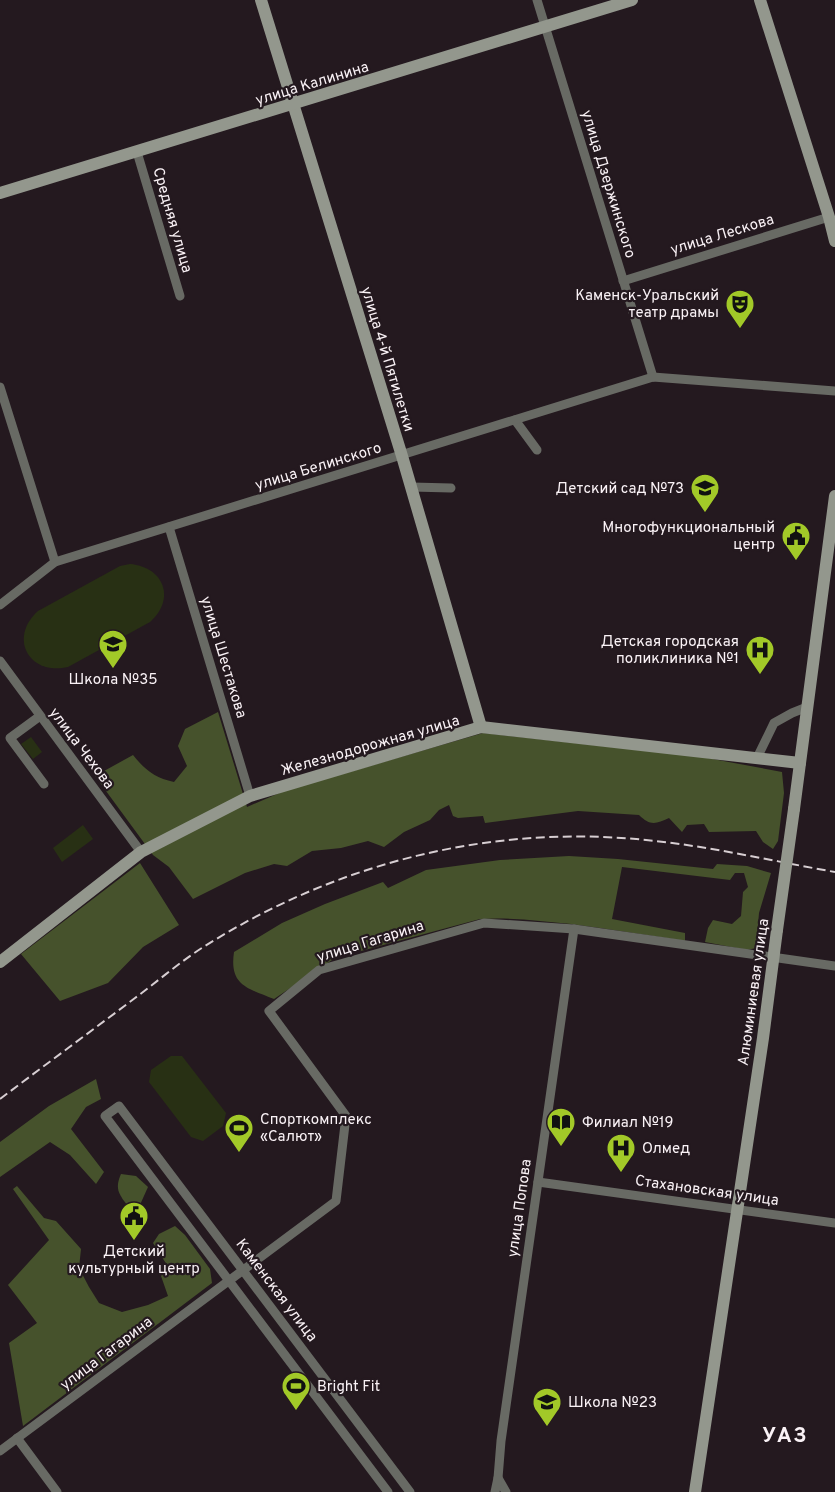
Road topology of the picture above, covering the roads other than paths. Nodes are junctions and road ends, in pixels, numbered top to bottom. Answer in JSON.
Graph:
{"nodes":[{"id":1,"x":261,"y":0,"type":"edge"},
{"id":2,"x":537,"y":0,"type":"edge"},
{"id":3,"x":632,"y":0,"type":"edge"},
{"id":4,"x":760,"y":0,"type":"edge"},
{"id":5,"x":545,"y":27,"type":"junction"},
{"id":6,"x":294,"y":104,"type":"junction"},
{"id":7,"x":137,"y":152,"type":"junction"},
{"id":8,"x":0,"y":193,"type":"edge"},
{"id":9,"x":829,"y":217,"type":"junction"},
{"id":10,"x":835,"y":241,"type":"edge"},
{"id":11,"x":623,"y":280,"type":"junction"},
{"id":12,"x":180,"y":296,"type":"dead end"},
{"id":13,"x":653,"y":377,"type":"junction"},
{"id":14,"x":0,"y":387,"type":"edge"},
{"id":15,"x":835,"y":390,"type":"edge"},
{"id":16,"x":515,"y":420,"type":"junction"},
{"id":17,"x":537,"y":450,"type":"dead end"},
{"id":18,"x":402,"y":456,"type":"junction"},
{"id":19,"x":412,"y":487,"type":"junction"},
{"id":20,"x":451,"y":488,"type":"dead end"},
{"id":21,"x":835,"y":496,"type":"edge"},
{"id":22,"x":169,"y":527,"type":"junction"},
{"id":23,"x":55,"y":562,"type":"junction"},
{"id":24,"x":0,"y":605,"type":"edge"},
{"id":25,"x":0,"y":661,"type":"edge"},
{"id":26,"x":807,"y":707,"type":"junction"},
{"id":27,"x":40,"y":716,"type":"junction"},
{"id":28,"x":481,"y":727,"type":"junction"},
{"id":29,"x":757,"y":758,"type":"junction"},
{"id":30,"x":800,"y":763,"type":"junction"},
{"id":31,"x":44,"y":784,"type":"dead end"},
{"id":32,"x":250,"y":796,"type":"junction"},
{"id":33,"x":141,"y":852,"type":"junction"},
{"id":34,"x":574,"y":929,"type":"junction"},
{"id":35,"x":773,"y":957,"type":"junction"},
{"id":36,"x":0,"y":962,"type":"edge"},
{"id":37,"x":835,"y":966,"type":"edge"},
{"id":38,"x":538,"y":1182,"type":"junction"},
{"id":39,"x":736,"y":1209,"type":"junction"},
{"id":40,"x":835,"y":1223,"type":"edge"},
{"id":41,"x":243,"y":1269,"type":"junction"},
{"id":42,"x":228,"y":1280,"type":"junction"},
{"id":43,"x":17,"y":1438,"type":"junction"},
{"id":44,"x":0,"y":1451,"type":"edge"},
{"id":45,"x":498,"y":1478,"type":"junction"},
{"id":46,"x":57,"y":1492,"type":"edge"},
{"id":47,"x":388,"y":1492,"type":"edge"},
{"id":48,"x":410,"y":1492,"type":"edge"},
{"id":49,"x":495,"y":1492,"type":"edge"},
{"id":50,"x":506,"y":1492,"type":"edge"},
{"id":51,"x":695,"y":1492,"type":"edge"}],
"edges":[{"from":1,"to":6,"type":"main road","name":"улица 4-й Пятилетки"},
{"from":2,"to":5,"type":"street","name":"улица Дзержинского"},
{"from":3,"to":5,"type":"main road","name":"улица Калинина"},
{"from":4,"to":9,"type":"main road"},
{"from":5,"to":6,"type":"main road","name":"улица Калинина"},
{"from":5,"to":11,"type":"street","name":"улица Дзержинского"},
{"from":6,"to":7,"type":"main road","name":"улица Калинина"},
{"from":6,"to":18,"type":"main road","name":"улица 4-й Пятилетки"},
{"from":7,"to":8,"type":"main road","name":"улица Калинина"},
{"from":7,"to":12,"type":"street","name":"Средняя улица"},
{"from":9,"to":10,"type":"main road"},
{"from":9,"to":11,"type":"street","name":"улица Лескова"},
{"from":11,"to":13,"type":"street","name":"улица Дзержинского"},
{"from":13,"to":15,"type":"street","name":"улица Белинского"},
{"from":13,"to":16,"type":"street","name":"улица Белинского"},
{"from":14,"to":23,"type":"street"},
{"from":16,"to":17,"type":"street"},
{"from":16,"to":18,"type":"street","name":"улица Белинского"},
{"from":18,"to":19,"type":"main road","name":"улица 4-й Пятилетки"},
{"from":18,"to":22,"type":"street","name":"улица Белинского"},
{"from":19,"to":20,"type":"street"},
{"from":19,"to":28,"type":"main road","name":"улица 4-й Пятилетки"},
{"from":21,"to":26,"type":"main road","name":"Алюминиевая улица"},
{"from":22,"to":23,"type":"street","name":"улица Белинского"},
{"from":22,"to":32,"type":"street","name":"улица Шестакова"},
{"from":23,"to":24,"type":"street","name":"улица Белинского"},
{"from":25,"to":27,"type":"street","name":"улица Чехова"},
{"from":26,"to":29,"type":"street"},
{"from":26,"to":30,"type":"main road","name":"Алюминиевая улица"},
{"from":27,"to":31,"type":"street"},
{"from":27,"to":33,"type":"street","name":"улица Чехова"},
{"from":28,"to":29,"type":"main road","name":"Железнодорожная улица"},
{"from":28,"to":32,"type":"main road","name":"Железнодорожная улица"},
{"from":29,"to":30,"type":"main road","name":"Железнодорожная улица"},
{"from":30,"to":35,"type":"main road","name":"Алюминиевая улица","bridge":true},
{"from":32,"to":33,"type":"main road","name":"Железнодорожная улица"},
{"from":33,"to":36,"type":"main road","name":"Железнодорожная улица"},
{"from":34,"to":35,"type":"street","name":"улица Гагарина"},
{"from":34,"to":38,"type":"street","name":"улица Попова"},
{"from":34,"to":41,"type":"street","name":"улица Гагарина"},
{"from":35,"to":37,"type":"street","name":"улица Гагарина"},
{"from":35,"to":39,"type":"main road","name":"Алюминиевая улица"},
{"from":38,"to":39,"type":"street","name":"Стахановская улица"},
{"from":38,"to":45,"type":"street","name":"улица Попова"},
{"from":39,"to":40,"type":"street","name":"Стахановская улица"},
{"from":39,"to":51,"type":"main road","name":"Алюминиевая улица"},
{"from":41,"to":42,"type":"street","name":"улица Гагарина"},
{"from":41,"to":42,"type":"street","name":"Каменская улица"},
{"from":41,"to":48,"type":"street","name":"Каменская улица"},
{"from":42,"to":43,"type":"street","name":"улица Гагарина"},
{"from":42,"to":47,"type":"street"},
{"from":43,"to":44,"type":"street","name":"улица Гагарина"},
{"from":43,"to":46,"type":"street"},
{"from":45,"to":49,"type":"street","name":"улица Попова"},
{"from":45,"to":50,"type":"street"}]}
